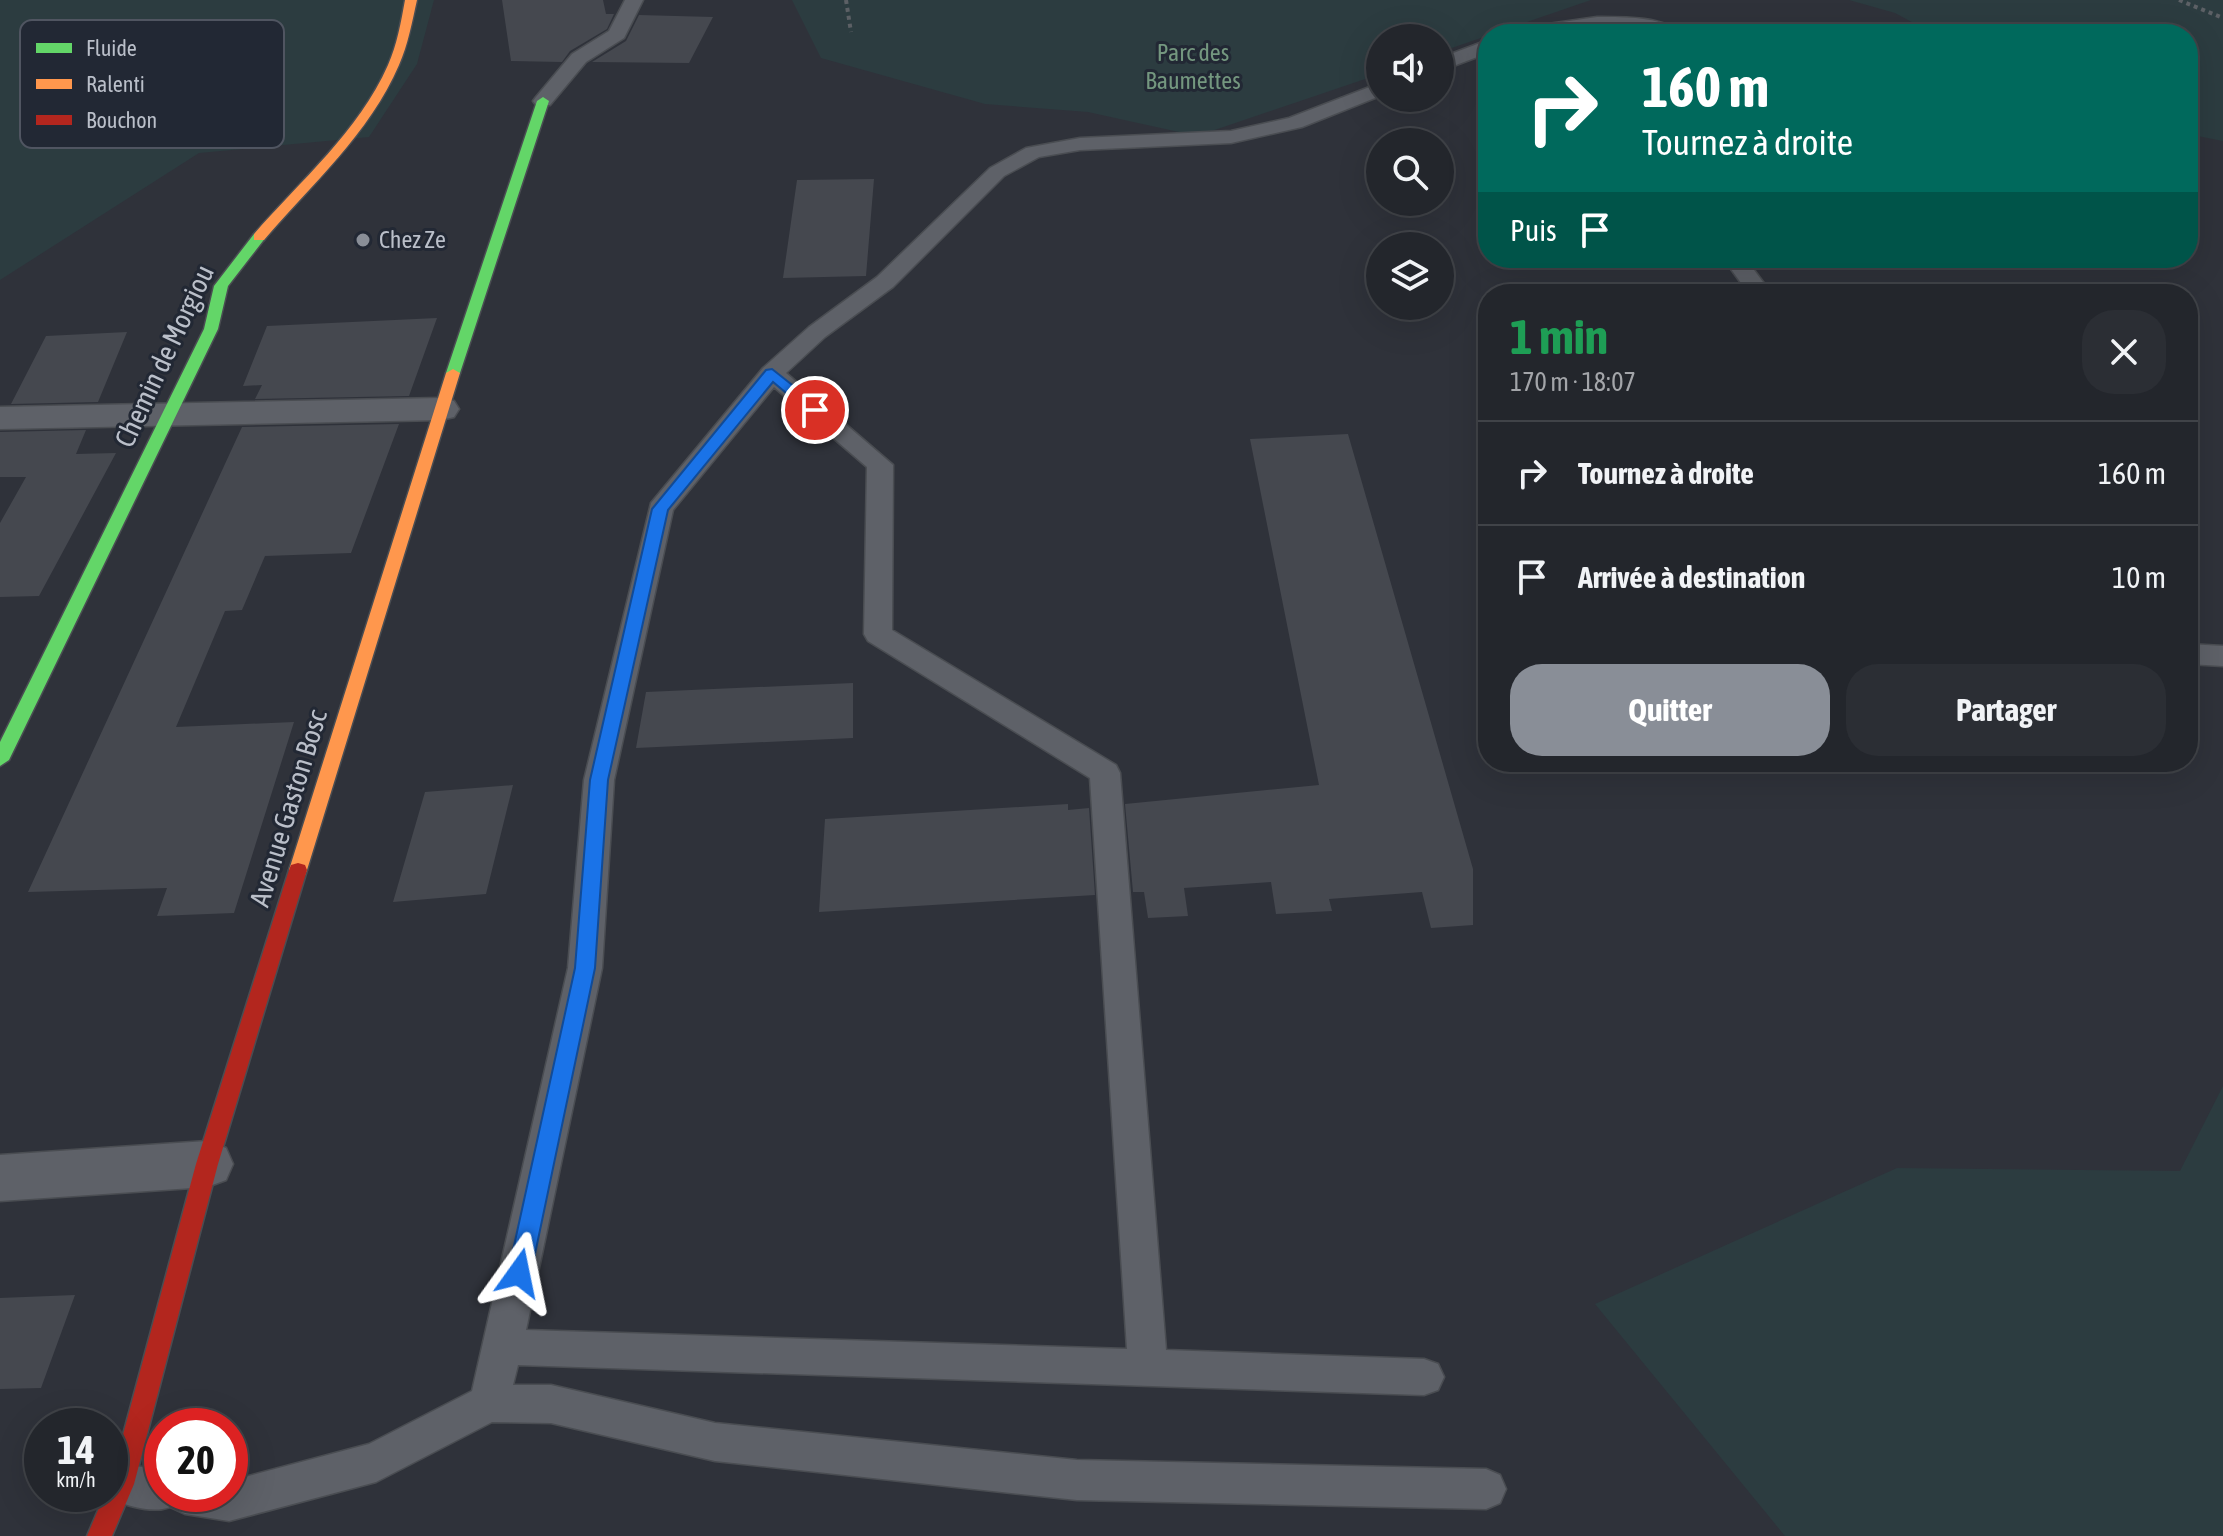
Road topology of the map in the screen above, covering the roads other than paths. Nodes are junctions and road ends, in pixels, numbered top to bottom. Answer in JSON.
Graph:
{"nodes":[{"id":1,"x":411,"y":0,"type":"edge"},
{"id":2,"x":634,"y":0,"type":"edge"},
{"id":3,"x":1580,"y":24,"type":"edge"},
{"id":4,"x":1648,"y":24,"type":"edge"},
{"id":5,"x":1478,"y":50,"type":"edge"},
{"id":6,"x":1454,"y":59,"type":"edge"},
{"id":7,"x":1366,"y":95,"type":"edge"},
{"id":8,"x":543,"y":101,"type":"joint"},
{"id":9,"x":772,"y":373,"type":"junction"},
{"id":10,"x":441,"y":409,"type":"junction"},
{"id":11,"x":169,"y":415,"type":"junction"},
{"id":12,"x":0,"y":418,"type":"edge"},
{"id":13,"x":2198,"y":655,"type":"edge"},
{"id":14,"x":2223,"y":656,"type":"edge"},
{"id":15,"x":0,"y":760,"type":"edge"},
{"id":16,"x":207,"y":1164,"type":"junction"},
{"id":17,"x":0,"y":1178,"type":"edge"},
{"id":18,"x":503,"y":1347,"type":"junction"},
{"id":19,"x":1148,"y":1368,"type":"junction"},
{"id":20,"x":1424,"y":1377,"type":"dead end"},
{"id":21,"x":488,"y":1403,"type":"junction"},
{"id":22,"x":128,"y":1461,"type":"edge"},
{"id":23,"x":1486,"y":1489,"type":"dead end"},
{"id":24,"x":248,"y":1496,"type":"edge"},
{"id":25,"x":110,"y":1512,"type":"edge"},
{"id":26,"x":99,"y":1536,"type":"edge"}],
"edges":[{"from":1,"to":11,"type":"street","name":"Chemin de Morgiou"},
{"from":2,"to":8,"type":"lane"},
{"from":3,"to":4,"type":"lane"},
{"from":5,"to":6,"type":"lane"},
{"from":7,"to":9,"type":"lane"},
{"from":8,"to":10,"type":"street","name":"Avenue Gaston Bosc"},
{"from":9,"to":18,"type":"lane"},
{"from":9,"to":19,"type":"lane"},
{"from":10,"to":11,"type":"street"},
{"from":10,"to":16,"type":"street","name":"Avenue Gaston Bosc"},
{"from":11,"to":12,"type":"street"},
{"from":11,"to":15,"type":"street","name":"Chemin de Morgiou"},
{"from":13,"to":14,"type":"lane"},
{"from":16,"to":17,"type":"street"},
{"from":16,"to":22,"type":"street","name":"Avenue Gaston Bosc"},
{"from":18,"to":19,"type":"lane"},
{"from":18,"to":21,"type":"lane"},
{"from":19,"to":20,"type":"lane"},
{"from":21,"to":23,"type":"lane"},
{"from":21,"to":24,"type":"lane"},
{"from":25,"to":26,"type":"street","name":"Avenue Gaston Bosc"}]}
